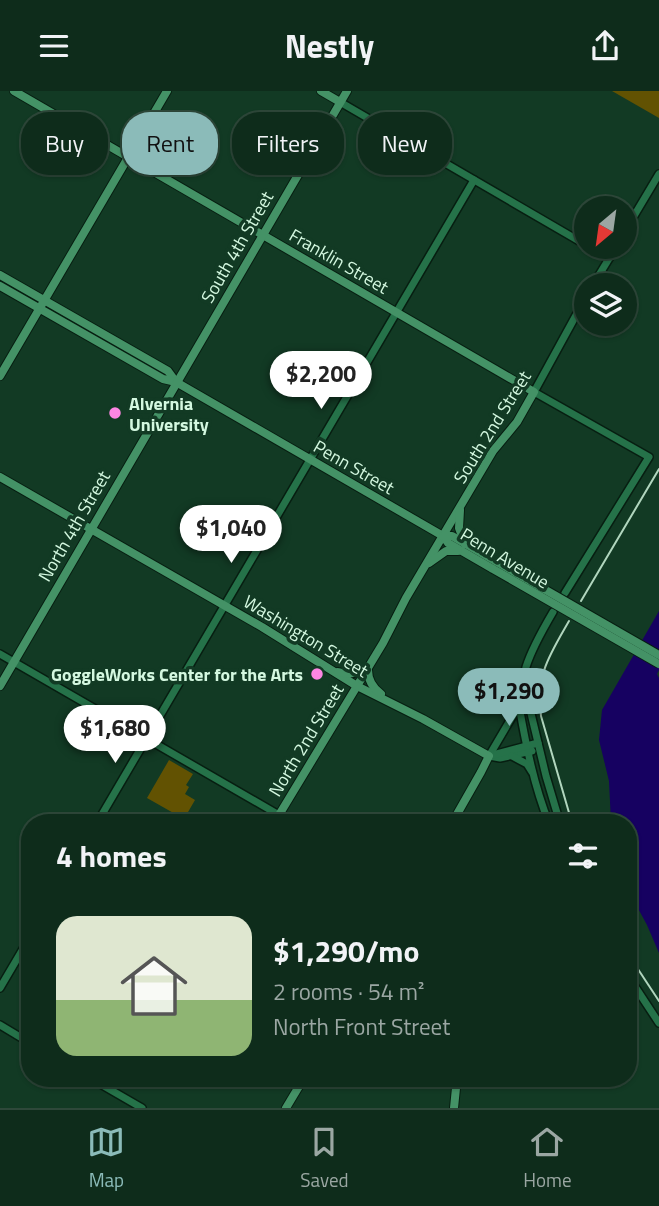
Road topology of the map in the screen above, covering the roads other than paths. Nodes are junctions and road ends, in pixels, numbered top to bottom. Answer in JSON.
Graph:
{"nodes":[{"id":1,"x":15,"y":91,"type":"edge"},
{"id":2,"x":167,"y":91,"type":"edge"},
{"id":3,"x":321,"y":91,"type":"edge"},
{"id":4,"x":347,"y":91,"type":"edge"},
{"id":5,"x":340,"y":102,"type":"junction"},
{"id":6,"x":155,"y":112,"type":"edge"},
{"id":7,"x":122,"y":153,"type":"edge"},
{"id":8,"x":122,"y":167,"type":"edge"},
{"id":9,"x":659,"y":174,"type":"edge"},
{"id":10,"x":159,"y":175,"type":"edge"},
{"id":11,"x":474,"y":180,"type":"junction"},
{"id":12,"x":637,"y":211,"type":"edge"},
{"id":13,"x":263,"y":236,"type":"junction"},
{"id":14,"x":574,"y":238,"type":"edge"},
{"id":15,"x":0,"y":275,"type":"edge"},
{"id":16,"x":0,"y":286,"type":"edge"},
{"id":17,"x":42,"y":304,"type":"junction"},
{"id":18,"x":396,"y":312,"type":"junction"},
{"id":19,"x":574,"y":319,"type":"edge"},
{"id":20,"x":0,"y":376,"type":"edge"},
{"id":21,"x":176,"y":382,"type":"junction"},
{"id":22,"x":534,"y":391,"type":"junction"},
{"id":23,"x":309,"y":459,"type":"junction"},
{"id":24,"x":0,"y":477,"type":"edge"},
{"id":25,"x":460,"y":509,"type":"junction"},
{"id":26,"x":91,"y":529,"type":"junction"},
{"id":27,"x":443,"y":536,"type":"junction"},
{"id":28,"x":463,"y":547,"type":"junction"},
{"id":29,"x":426,"y":565,"type":"junction"},
{"id":30,"x":495,"y":566,"type":"junction"},
{"id":31,"x":565,"y":593,"type":"dead end"},
{"id":32,"x":224,"y":605,"type":"junction"},
{"id":33,"x":553,"y":612,"type":"dead end"},
{"id":34,"x":0,"y":654,"type":"edge"},
{"id":35,"x":659,"y":655,"type":"edge"},
{"id":36,"x":14,"y":662,"type":"junction"},
{"id":37,"x":370,"y":663,"type":"junction"},
{"id":38,"x":659,"y":664,"type":"edge"},
{"id":39,"x":327,"y":668,"type":"junction"},
{"id":40,"x":0,"y":686,"type":"edge"},
{"id":41,"x":357,"y":686,"type":"junction"},
{"id":42,"x":521,"y":701,"type":"junction"},
{"id":43,"x":393,"y":703,"type":"junction"},
{"id":44,"x":146,"y":738,"type":"junction"},
{"id":45,"x":538,"y":746,"type":"junction"},
{"id":46,"x":528,"y":748,"type":"junction"},
{"id":47,"x":489,"y":756,"type":"junction"},
{"id":48,"x":511,"y":756,"type":"junction"},
{"id":49,"x":534,"y":775,"type":"junction"},
{"id":50,"x":102,"y":814,"type":"edge"},
{"id":51,"x":277,"y":814,"type":"edge"},
{"id":52,"x":280,"y":814,"type":"edge"},
{"id":53,"x":457,"y":814,"type":"edge"},
{"id":54,"x":546,"y":814,"type":"edge"},
{"id":55,"x":557,"y":814,"type":"edge"},
{"id":56,"x":21,"y":952,"type":"edge"},
{"id":57,"x":0,"y":988,"type":"edge"},
{"id":58,"x":637,"y":990,"type":"edge"},
{"id":59,"x":659,"y":1023,"type":"edge"},
{"id":60,"x":0,"y":1025,"type":"edge"},
{"id":61,"x":21,"y":1038,"type":"edge"},
{"id":62,"x":106,"y":1087,"type":"edge"},
{"id":63,"x":299,"y":1087,"type":"edge"},
{"id":64,"x":456,"y":1087,"type":"edge"},
{"id":65,"x":142,"y":1108,"type":"edge"},
{"id":66,"x":286,"y":1108,"type":"edge"},
{"id":67,"x":454,"y":1108,"type":"edge"}],
"edges":[{"from":1,"to":7,"type":"main road","name":"Franklin Street"},
{"from":2,"to":6,"type":"main road"},
{"from":3,"to":5,"type":"main road"},
{"from":4,"to":5,"type":"main road","name":"South 4th Street"},
{"from":5,"to":11,"type":"street"},
{"from":5,"to":13,"type":"main road","name":"South 4th Street"},
{"from":8,"to":17,"type":"main road"},
{"from":9,"to":12,"type":"street"},
{"from":10,"to":13,"type":"main road","name":"Franklin Street"},
{"from":11,"to":14,"type":"street"},
{"from":11,"to":18,"type":"street"},
{"from":13,"to":18,"type":"main road","name":"Franklin Street"},
{"from":13,"to":21,"type":"main road","name":"South 4th Street"},
{"from":15,"to":17,"type":"main road","name":"Penn Street"},
{"from":16,"to":17,"type":"main road","name":"Penn Street"},
{"from":17,"to":20,"type":"main road"},
{"from":17,"to":21,"type":"main road","name":"Penn Street"},
{"from":18,"to":22,"type":"main road","name":"Franklin Street"},
{"from":18,"to":23,"type":"street"},
{"from":19,"to":22,"type":"street","name":"South 2nd Street"},
{"from":21,"to":23,"type":"main road","name":"Penn Street"},
{"from":21,"to":26,"type":"main road","name":"North 4th Street"},
{"from":22,"to":25,"type":"main road","name":"South 2nd Street"},
{"from":22,"to":31,"type":"street","name":"Franklin Street"},
{"from":23,"to":27,"type":"main road","name":"Penn Street"},
{"from":23,"to":32,"type":"street"},
{"from":24,"to":26,"type":"main road","name":"Washington Street"},
{"from":25,"to":27,"type":"main road","name":"South 2nd Street"},
{"from":25,"to":28,"type":"main road"},
{"from":26,"to":32,"type":"main road","name":"Washington Street"},
{"from":26,"to":36,"type":"main road","name":"North 4th Street"},
{"from":27,"to":28,"type":"main road","name":"Penn Avenue"},
{"from":27,"to":29,"type":"main road","name":"North 2nd Street"},
{"from":28,"to":29,"type":"main road"},
{"from":28,"to":30,"type":"main road","name":"Penn Avenue"},
{"from":29,"to":37,"type":"main road","name":"North 2nd Street"},
{"from":30,"to":35,"type":"main road","name":"Penn Avenue","bridge":true},
{"from":30,"to":38,"type":"main road","name":"Penn Avenue","bridge":true},
{"from":32,"to":39,"type":"main road","name":"Washington Street"},
{"from":32,"to":44,"type":"street"},
{"from":33,"to":42,"type":"street"},
{"from":34,"to":36,"type":"street"},
{"from":36,"to":40,"type":"main road","name":"North 4th Street"},
{"from":36,"to":44,"type":"street"},
{"from":37,"to":39,"type":"main road"},
{"from":37,"to":41,"type":"main road","name":"North 2nd Street"},
{"from":37,"to":43,"type":"main road"},
{"from":39,"to":41,"type":"main road","name":"Washington Street"},
{"from":41,"to":43,"type":"main road","name":"Washington Street"},
{"from":41,"to":52,"type":"main road","name":"North 2nd Street"},
{"from":42,"to":45,"type":"street"},
{"from":42,"to":46,"type":"street"},
{"from":42,"to":47,"type":"street"},
{"from":43,"to":47,"type":"main road","name":"Washington Street"},
{"from":44,"to":50,"type":"street"},
{"from":44,"to":51,"type":"street"},
{"from":45,"to":46,"type":"street"},
{"from":45,"to":55,"type":"street"},
{"from":46,"to":47,"type":"street"},
{"from":46,"to":48,"type":"street"},
{"from":46,"to":49,"type":"street"},
{"from":47,"to":48,"type":"street"},
{"from":47,"to":53,"type":"main road"},
{"from":48,"to":49,"type":"street"},
{"from":49,"to":54,"type":"street"},
{"from":56,"to":57,"type":"street"},
{"from":58,"to":59,"type":"street"},
{"from":60,"to":61,"type":"street"},
{"from":62,"to":65,"type":"street"},
{"from":63,"to":66,"type":"main road"},
{"from":64,"to":67,"type":"main road"}]}
